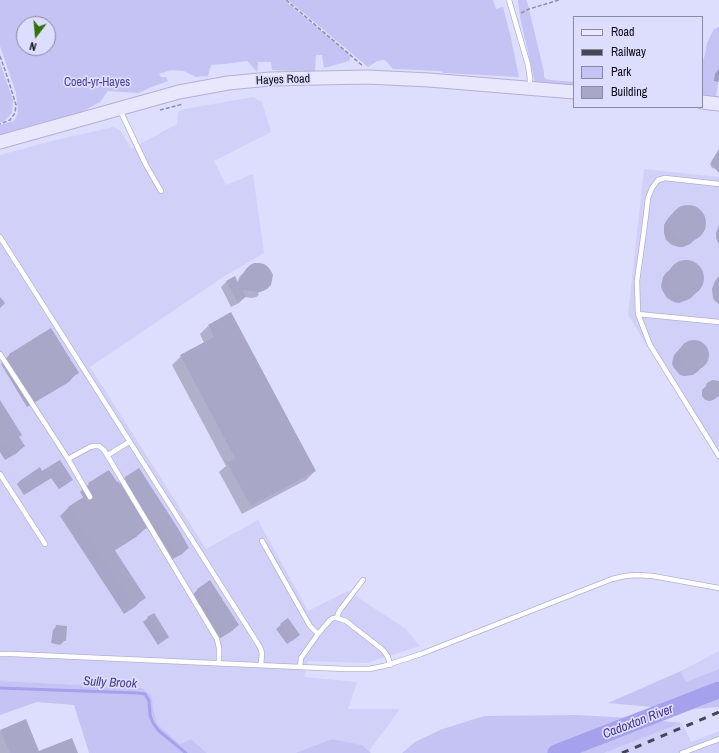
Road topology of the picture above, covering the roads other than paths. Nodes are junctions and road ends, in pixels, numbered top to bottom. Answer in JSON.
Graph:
{"nodes":[{"id":1,"x":509,"y":0,"type":"edge"},
{"id":2,"x":530,"y":88,"type":"junction"},
{"id":3,"x":573,"y":92,"type":"edge"},
{"id":4,"x":703,"y":102,"type":"edge"},
{"id":5,"x":719,"y":104,"type":"edge"},
{"id":6,"x":120,"y":108,"type":"junction"},
{"id":7,"x":0,"y":142,"type":"edge"},
{"id":8,"x":719,"y":184,"type":"edge"},
{"id":9,"x":161,"y":191,"type":"dead end"},
{"id":10,"x":0,"y":237,"type":"edge"},
{"id":11,"x":638,"y":314,"type":"junction"},
{"id":12,"x":719,"y":322,"type":"edge"},
{"id":13,"x":0,"y":354,"type":"edge"},
{"id":14,"x":129,"y":442,"type":"junction"},
{"id":15,"x":108,"y":455,"type":"junction"},
{"id":16,"x":719,"y":456,"type":"edge"},
{"id":17,"x":68,"y":460,"type":"junction"},
{"id":18,"x":0,"y":474,"type":"edge"},
{"id":19,"x":90,"y":497,"type":"dead end"},
{"id":20,"x":262,"y":541,"type":"dead end"},
{"id":21,"x":45,"y":544,"type":"dead end"},
{"id":22,"x":363,"y":580,"type":"dead end"},
{"id":23,"x":719,"y":588,"type":"edge"},
{"id":24,"x":337,"y":618,"type":"junction"},
{"id":25,"x":318,"y":634,"type":"junction"},
{"id":26,"x":0,"y":654,"type":"edge"},
{"id":27,"x":219,"y":663,"type":"junction"},
{"id":28,"x":261,"y":665,"type":"junction"},
{"id":29,"x":390,"y":665,"type":"junction"},
{"id":30,"x":300,"y":667,"type":"junction"},
{"id":31,"x":719,"y":739,"type":"edge"},
{"id":32,"x":682,"y":753,"type":"edge"}],
"edges":[{"from":1,"to":2,"type":"lane"},
{"from":2,"to":3,"type":"street","name":"Hayes Road"},
{"from":2,"to":6,"type":"street","name":"Hayes Road"},
{"from":4,"to":5,"type":"street"},
{"from":6,"to":7,"type":"street","name":"Hayes Road"},
{"from":6,"to":9,"type":"lane"},
{"from":8,"to":11,"type":"lane"},
{"from":10,"to":14,"type":"lane"},
{"from":11,"to":12,"type":"lane"},
{"from":11,"to":16,"type":"lane"},
{"from":13,"to":17,"type":"lane"},
{"from":14,"to":15,"type":"lane"},
{"from":14,"to":28,"type":"lane"},
{"from":15,"to":17,"type":"lane"},
{"from":15,"to":27,"type":"lane"},
{"from":17,"to":19,"type":"lane"},
{"from":18,"to":21,"type":"lane"},
{"from":20,"to":25,"type":"lane"},
{"from":22,"to":24,"type":"lane"},
{"from":23,"to":29,"type":"lane"},
{"from":24,"to":25,"type":"lane"},
{"from":24,"to":29,"type":"lane"},
{"from":25,"to":30,"type":"lane"},
{"from":26,"to":27,"type":"lane"},
{"from":27,"to":28,"type":"lane"},
{"from":28,"to":30,"type":"lane"},
{"from":29,"to":30,"type":"lane"},
{"from":31,"to":32,"type":"lane"}]}
